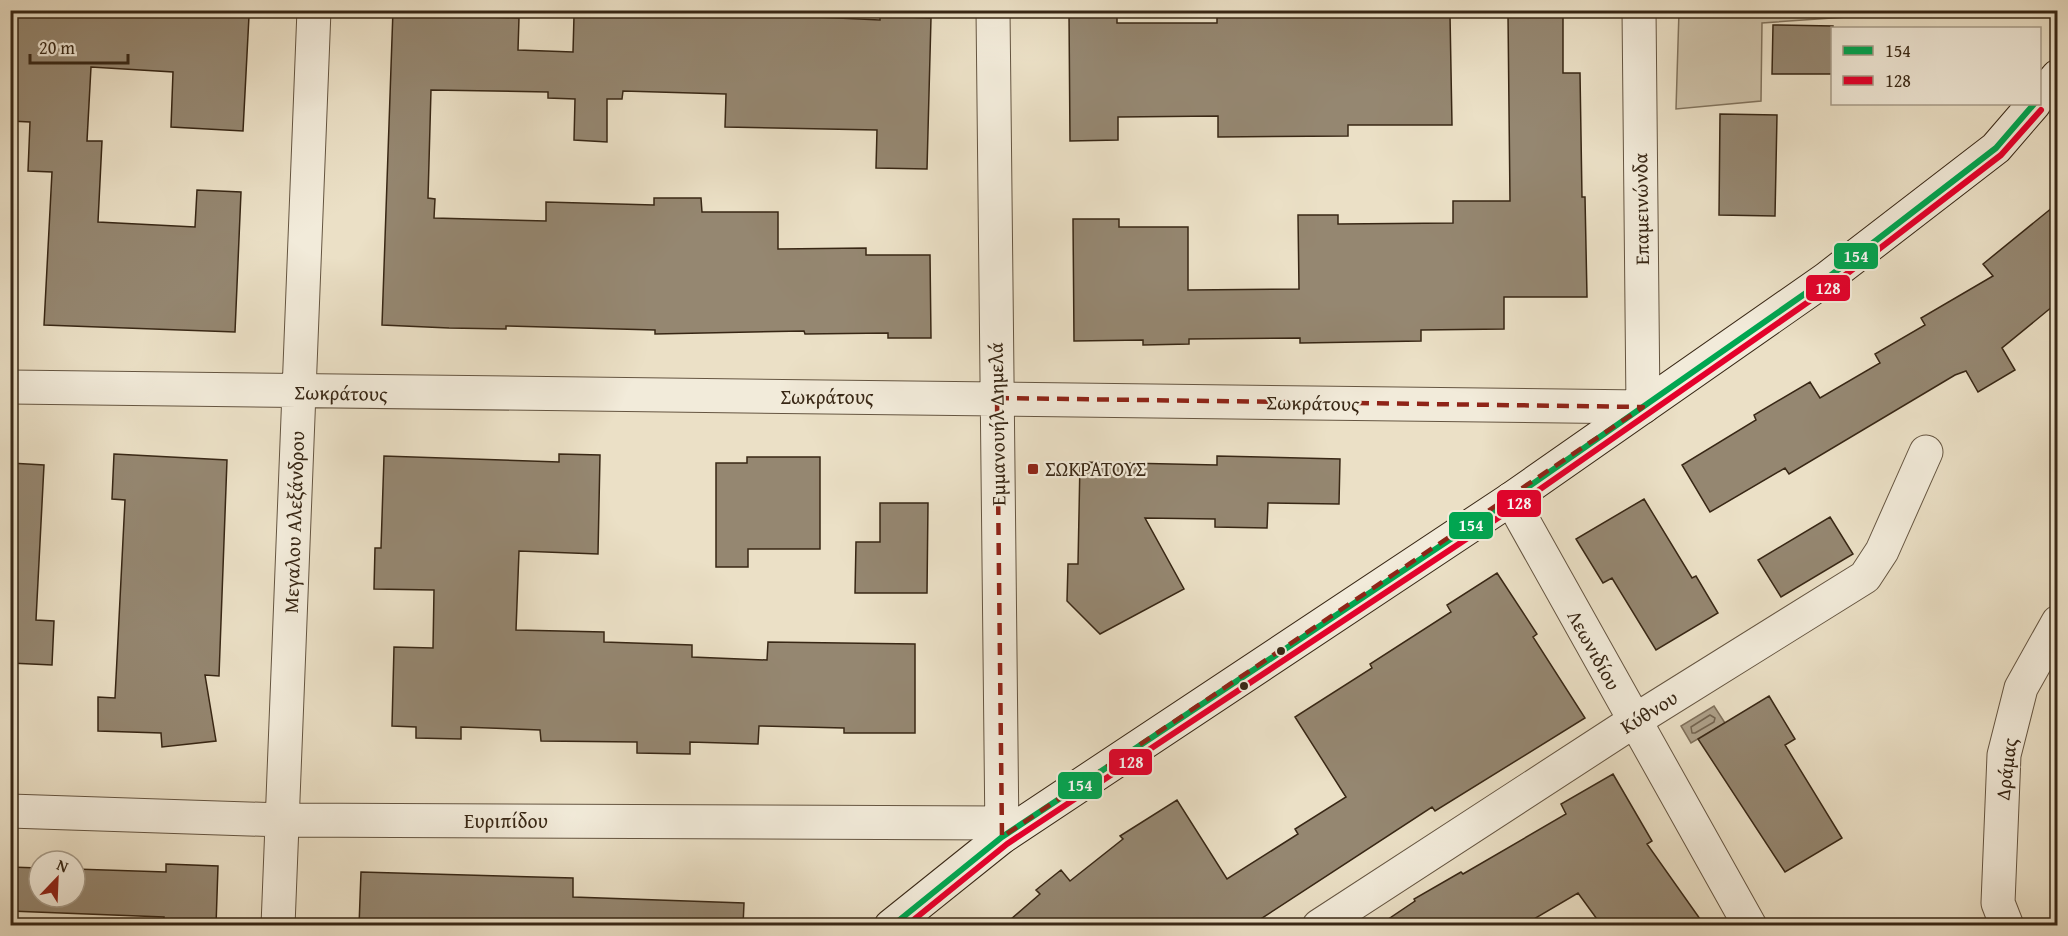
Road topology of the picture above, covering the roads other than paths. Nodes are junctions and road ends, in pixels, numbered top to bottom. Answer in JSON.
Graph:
{"nodes":[{"id":1,"x":314,"y":10,"type":"edge"},
{"id":2,"x":993,"y":10,"type":"edge"},
{"id":3,"x":1639,"y":10,"type":"edge"},
{"id":4,"x":2058,"y":76,"type":"edge"},
{"id":5,"x":2041,"y":97,"type":"edge"},
{"id":6,"x":2033,"y":105,"type":"edge"},
{"id":7,"x":10,"y":387,"type":"edge"},
{"id":8,"x":300,"y":392,"type":"junction"},
{"id":9,"x":997,"y":398,"type":"junction"},
{"id":10,"x":1643,"y":407,"type":"junction"},
{"id":11,"x":1926,"y":452,"type":"dead end"},
{"id":12,"x":1511,"y":499,"type":"junction"},
{"id":13,"x":2058,"y":622,"type":"edge"},
{"id":14,"x":1634,"y":721,"type":"junction"},
{"id":15,"x":10,"y":811,"type":"edge"},
{"id":16,"x":282,"y":820,"type":"junction"},
{"id":17,"x":1001,"y":830,"type":"junction"},
{"id":18,"x":896,"y":924,"type":"edge"},
{"id":19,"x":278,"y":926,"type":"edge"},
{"id":20,"x":1319,"y":926,"type":"edge"},
{"id":21,"x":1750,"y":926,"type":"edge"},
{"id":22,"x":2007,"y":926,"type":"edge"}],
"edges":[{"from":1,"to":8,"type":"street","name":"Μεγαλου Αλεξάνδρου"},
{"from":2,"to":9,"type":"street","name":"Εμμανουήλ Δημελά"},
{"from":3,"to":10,"type":"street","name":"Επαμεινώνδα"},
{"from":4,"to":5,"type":"street"},
{"from":6,"to":10,"type":"street"},
{"from":7,"to":8,"type":"street","name":"Σωκράτους"},
{"from":8,"to":9,"type":"street","name":"Σωκράτους"},
{"from":8,"to":16,"type":"street","name":"Μεγαλου Αλεξάνδρου"},
{"from":9,"to":10,"type":"street","name":"Σωκράτους"},
{"from":9,"to":17,"type":"street","name":"Εμμανουήλ Δημελά"},
{"from":10,"to":12,"type":"street"},
{"from":11,"to":14,"type":"street","name":"Κύθνου"},
{"from":12,"to":14,"type":"street","name":"Λεωνιδίου"},
{"from":12,"to":17,"type":"street"},
{"from":13,"to":22,"type":"street","name":"Δράμας"},
{"from":14,"to":20,"type":"street","name":"Κύθνου"},
{"from":14,"to":21,"type":"street","name":"Λεωνιδίου"},
{"from":15,"to":16,"type":"street","name":"Ευριπίδου"},
{"from":16,"to":17,"type":"street","name":"Ευριπίδου"},
{"from":16,"to":19,"type":"street","name":"Μεγαλου Αλεξάνδρου"},
{"from":17,"to":18,"type":"street"}]}
